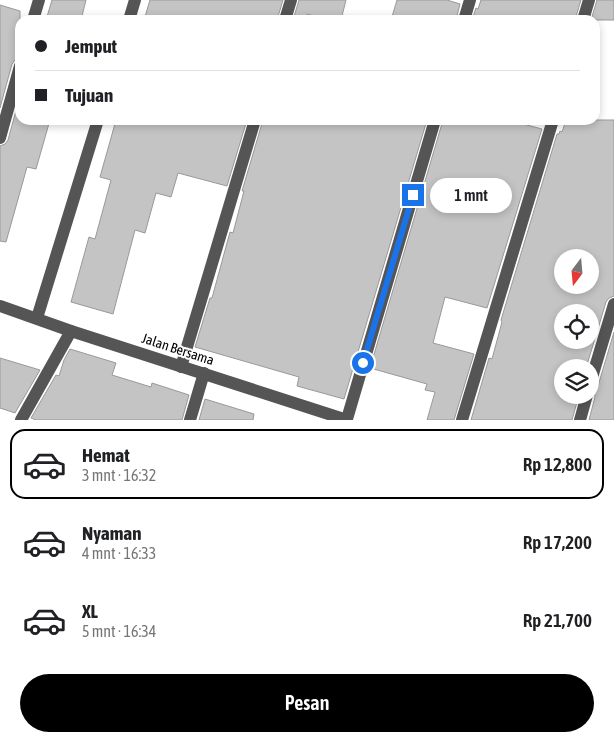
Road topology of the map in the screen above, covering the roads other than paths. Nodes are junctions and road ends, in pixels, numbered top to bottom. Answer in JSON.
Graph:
{"nodes":[{"id":1,"x":38,"y":0,"type":"edge"},
{"id":2,"x":135,"y":0,"type":"edge"},
{"id":3,"x":291,"y":0,"type":"edge"},
{"id":4,"x":470,"y":0,"type":"edge"},
{"id":5,"x":589,"y":0,"type":"edge"},
{"id":6,"x":34,"y":15,"type":"edge"},
{"id":7,"x":130,"y":15,"type":"edge"},
{"id":8,"x":286,"y":15,"type":"edge"},
{"id":9,"x":466,"y":15,"type":"edge"},
{"id":10,"x":584,"y":15,"type":"edge"},
{"id":11,"x":15,"y":84,"type":"edge"},
{"id":12,"x":96,"y":125,"type":"edge"},
{"id":13,"x":253,"y":125,"type":"edge"},
{"id":14,"x":434,"y":125,"type":"edge"},
{"id":15,"x":551,"y":125,"type":"edge"},
{"id":16,"x":0,"y":138,"type":"edge"},
{"id":17,"x":614,"y":304,"type":"edge"},
{"id":18,"x":0,"y":306,"type":"edge"},
{"id":19,"x":37,"y":318,"type":"junction"},
{"id":20,"x":71,"y":331,"type":"junction"},
{"id":21,"x":598,"y":359,"type":"edge"},
{"id":22,"x":181,"y":366,"type":"junction"},
{"id":23,"x":204,"y":373,"type":"junction"},
{"id":24,"x":584,"y":404,"type":"edge"},
{"id":25,"x":347,"y":419,"type":"edge"},
{"id":26,"x":21,"y":420,"type":"edge"},
{"id":27,"x":190,"y":420,"type":"edge"},
{"id":28,"x":462,"y":420,"type":"edge"},
{"id":29,"x":580,"y":420,"type":"edge"}],
"edges":[{"from":1,"to":6,"type":"street"},
{"from":2,"to":7,"type":"street"},
{"from":3,"to":8,"type":"street"},
{"from":4,"to":9,"type":"street"},
{"from":5,"to":10,"type":"street"},
{"from":11,"to":16,"type":"street"},
{"from":12,"to":19,"type":"street"},
{"from":13,"to":22,"type":"street"},
{"from":14,"to":25,"type":"street"},
{"from":15,"to":28,"type":"street"},
{"from":17,"to":21,"type":"street"},
{"from":18,"to":19,"type":"street","name":"Jalan Bersama"},
{"from":19,"to":20,"type":"street","name":"Jalan Bersama"},
{"from":20,"to":22,"type":"street","name":"Jalan Bersama"},
{"from":20,"to":26,"type":"street"},
{"from":22,"to":23,"type":"street","name":"Jalan Bersama"},
{"from":23,"to":25,"type":"street","name":"Jalan Bersama"},
{"from":23,"to":27,"type":"street"},
{"from":24,"to":29,"type":"street"}]}
